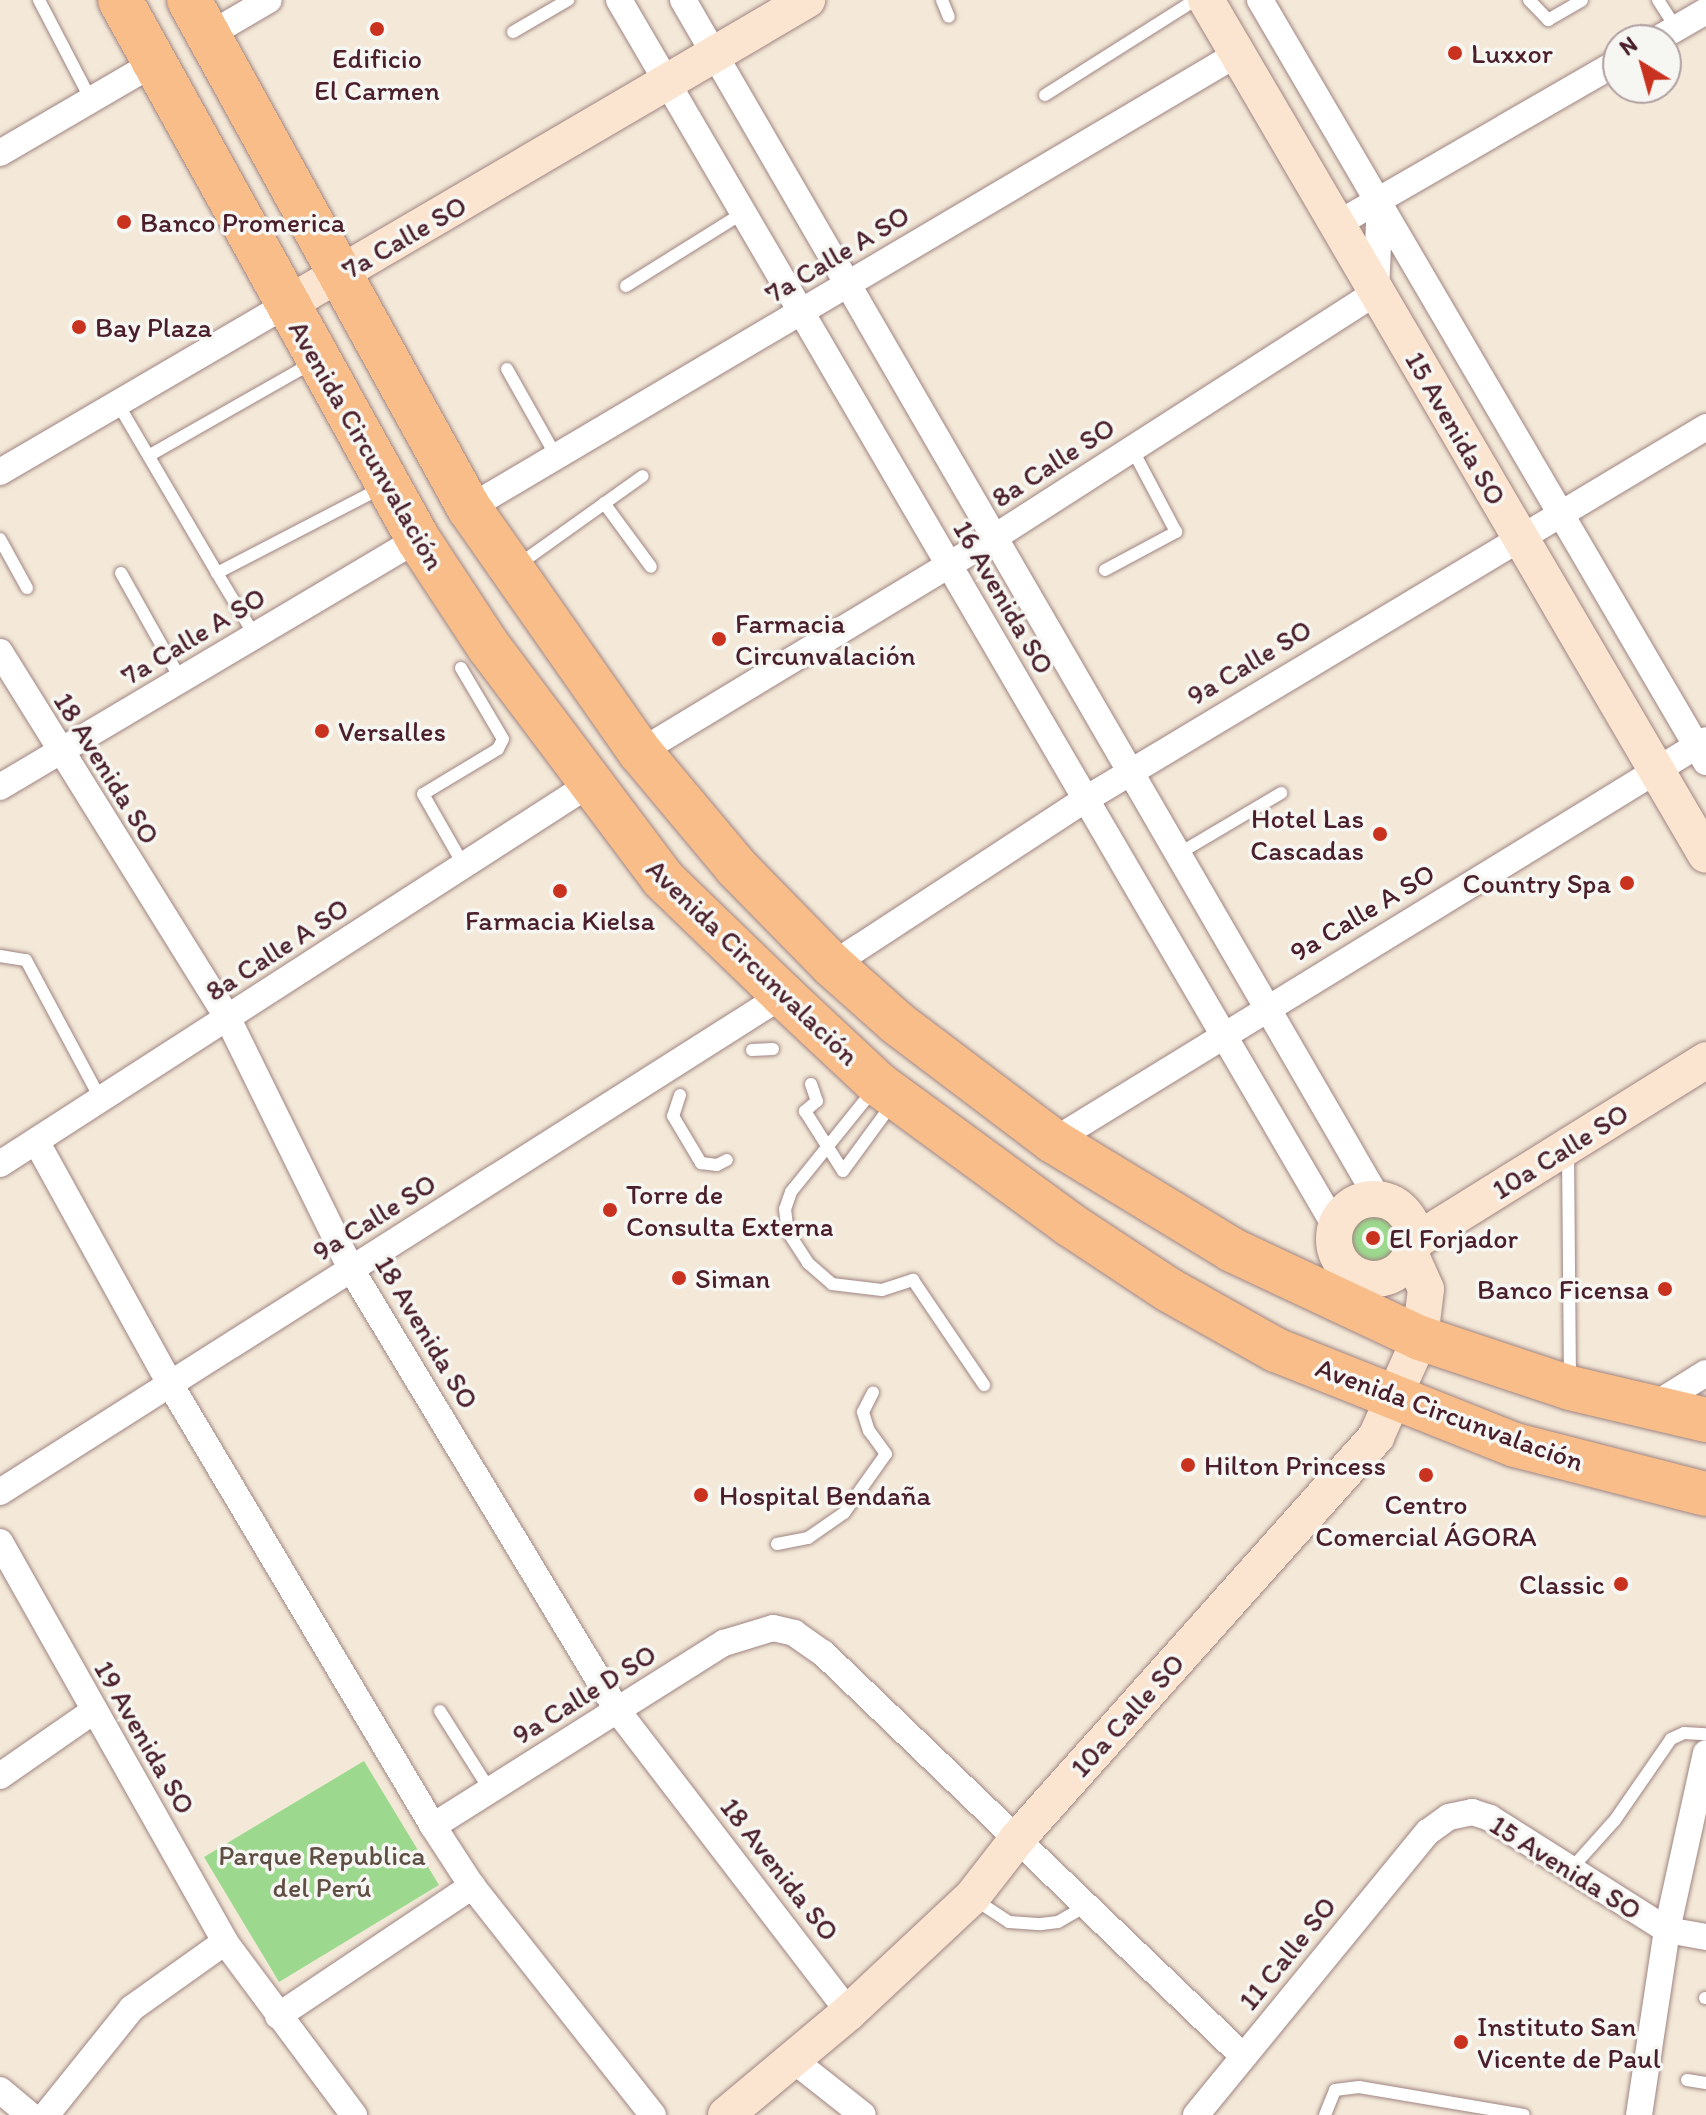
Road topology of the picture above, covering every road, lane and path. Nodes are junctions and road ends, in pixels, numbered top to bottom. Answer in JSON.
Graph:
{"nodes":[{"id":1,"x":39,"y":0,"type":"edge"},
{"id":2,"x":120,"y":0,"type":"edge"},
{"id":3,"x":269,"y":0,"type":"edge"},
{"id":4,"x":568,"y":0,"type":"edge"},
{"id":5,"x":619,"y":0,"type":"edge"},
{"id":6,"x":683,"y":0,"type":"edge"},
{"id":7,"x":807,"y":0,"type":"edge"},
{"id":8,"x":942,"y":0,"type":"edge"},
{"id":9,"x":1195,"y":0,"type":"edge"},
{"id":10,"x":1206,"y":0,"type":"edge"},
{"id":11,"x":1260,"y":0,"type":"edge"},
{"id":12,"x":1529,"y":0,"type":"edge"},
{"id":13,"x":1582,"y":0,"type":"edge"},
{"id":14,"x":1658,"y":0,"type":"edge"},
{"id":15,"x":1706,"y":11,"type":"edge"},
{"id":16,"x":199,"y":17,"type":"edge"},
{"id":17,"x":949,"y":17,"type":"dead end"},
{"id":18,"x":1664,"y":24,"type":"edge"},
{"id":19,"x":1682,"y":25,"type":"edge"},
{"id":20,"x":513,"y":32,"type":"dead end"},
{"id":21,"x":715,"y":54,"type":"junction"},
{"id":22,"x":1237,"y":54,"type":"junction"},
{"id":23,"x":156,"y":62,"type":"junction"},
{"id":24,"x":1602,"y":71,"type":"edge"},
{"id":25,"x":667,"y":82,"type":"junction"},
{"id":26,"x":1045,"y":95,"type":"dead end"},
{"id":27,"x":91,"y":100,"type":"junction"},
{"id":28,"x":0,"y":153,"type":"edge"},
{"id":29,"x":1380,"y":199,"type":"junction"},
{"id":30,"x":743,"y":213,"type":"junction"},
{"id":31,"x":1339,"y":223,"type":"junction"},
{"id":32,"x":339,"y":275,"type":"junction"},
{"id":33,"x":848,"y":284,"type":"junction"},
{"id":34,"x":626,"y":286,"type":"dead end"},
{"id":35,"x":1376,"y":292,"type":"junction"},
{"id":36,"x":286,"y":305,"type":"junction"},
{"id":37,"x":801,"y":312,"type":"junction"},
{"id":38,"x":317,"y":360,"type":"junction"},
{"id":39,"x":507,"y":369,"type":"dead end"},
{"id":40,"x":118,"y":404,"type":"junction"},
{"id":41,"x":1706,"y":427,"type":"edge"},
{"id":42,"x":1132,"y":449,"type":"junction"},
{"id":43,"x":150,"y":455,"type":"junction"},
{"id":44,"x":556,"y":456,"type":"junction"},
{"id":45,"x":0,"y":472,"type":"edge"},
{"id":46,"x":643,"y":476,"type":"dead end"},
{"id":47,"x":388,"y":485,"type":"junction"},
{"id":48,"x":604,"y":503,"type":"junction"},
{"id":49,"x":469,"y":508,"type":"junction"},
{"id":50,"x":1559,"y":512,"type":"junction"},
{"id":51,"x":1518,"y":535,"type":"junction"},
{"id":52,"x":995,"y":537,"type":"junction"},
{"id":53,"x":0,"y":539,"type":"edge"},
{"id":54,"x":418,"y":539,"type":"junction"},
{"id":55,"x":947,"y":563,"type":"junction"},
{"id":56,"x":651,"y":567,"type":"dead end"},
{"id":57,"x":512,"y":570,"type":"junction"},
{"id":58,"x":1105,"y":570,"type":"dead end"},
{"id":59,"x":121,"y":573,"type":"dead end"},
{"id":60,"x":217,"y":573,"type":"junction"},
{"id":61,"x":27,"y":588,"type":"dead end"},
{"id":62,"x":255,"y":636,"type":"junction"},
{"id":63,"x":0,"y":652,"type":"edge"},
{"id":64,"x":475,"y":658,"type":"junction"},
{"id":65,"x":181,"y":680,"type":"junction"},
{"id":66,"x":1703,"y":749,"type":"edge"},
{"id":67,"x":640,"y":752,"type":"junction"},
{"id":68,"x":58,"y":753,"type":"junction"},
{"id":69,"x":1131,"y":772,"type":"junction"},
{"id":70,"x":1656,"y":772,"type":"junction"},
{"id":71,"x":588,"y":785,"type":"junction"},
{"id":72,"x":0,"y":787,"type":"edge"},
{"id":73,"x":1281,"y":793,"type":"dead end"},
{"id":74,"x":1086,"y":799,"type":"junction"},
{"id":75,"x":1178,"y":854,"type":"junction"},
{"id":76,"x":1706,"y":855,"type":"edge"},
{"id":77,"x":464,"y":866,"type":"junction"},
{"id":78,"x":0,"y":956,"type":"edge"},
{"id":79,"x":832,"y":965,"type":"junction"},
{"id":80,"x":783,"y":995,"type":"junction"},
{"id":81,"x":1267,"y":1007,"type":"junction"},
{"id":82,"x":228,"y":1019,"type":"junction"},
{"id":83,"x":897,"y":1023,"type":"junction"},
{"id":84,"x":1223,"y":1034,"type":"junction"},
{"id":85,"x":773,"y":1049,"type":"dead end"},
{"id":86,"x":752,"y":1050,"type":"dead end"},
{"id":87,"x":1706,"y":1060,"type":"edge"},
{"id":88,"x":811,"y":1084,"type":"dead end"},
{"id":89,"x":887,"y":1091,"type":"junction"},
{"id":90,"x":680,"y":1095,"type":"dead end"},
{"id":91,"x":101,"y":1100,"type":"junction"},
{"id":92,"x":36,"y":1141,"type":"junction"},
{"id":93,"x":1053,"y":1141,"type":"junction"},
{"id":94,"x":1568,"y":1146,"type":"junction"},
{"id":95,"x":828,"y":1149,"type":"junction"},
{"id":96,"x":727,"y":1160,"type":"dead end"},
{"id":97,"x":0,"y":1164,"type":"edge"},
{"id":98,"x":1378,"y":1199,"type":"junction"},
{"id":99,"x":1335,"y":1226,"type":"junction"},
{"id":100,"x":1413,"y":1248,"type":"junction"},
{"id":101,"x":351,"y":1269,"type":"junction"},
{"id":102,"x":1345,"y":1288,"type":"junction"},
{"id":103,"x":1420,"y":1338,"type":"junction"},
{"id":104,"x":1706,"y":1373,"type":"edge"},
{"id":105,"x":170,"y":1384,"type":"junction"},
{"id":106,"x":984,"y":1385,"type":"dead end"},
{"id":107,"x":1570,"y":1388,"type":"junction"},
{"id":108,"x":873,"y":1392,"type":"dead end"},
{"id":109,"x":1396,"y":1401,"type":"junction"},
{"id":110,"x":1650,"y":1408,"type":"junction"},
{"id":111,"x":1706,"y":1420,"type":"edge"},
{"id":112,"x":0,"y":1492,"type":"edge"},
{"id":113,"x":1706,"y":1494,"type":"edge"},
{"id":114,"x":0,"y":1542,"type":"edge"},
{"id":115,"x":777,"y":1544,"type":"dead end"},
{"id":116,"x":617,"y":1710,"type":"junction"},
{"id":117,"x":440,"y":1711,"type":"dead end"},
{"id":118,"x":92,"y":1712,"type":"junction"},
{"id":119,"x":1706,"y":1734,"type":"edge"},
{"id":120,"x":1706,"y":1753,"type":"edge"},
{"id":121,"x":0,"y":1776,"type":"edge"},
{"id":122,"x":490,"y":1790,"type":"junction"},
{"id":123,"x":433,"y":1826,"type":"junction"},
{"id":124,"x":1428,"y":1832,"type":"joint"},
{"id":125,"x":1018,"y":1838,"type":"junction"},
{"id":126,"x":1571,"y":1869,"type":"junction"},
{"id":127,"x":472,"y":1886,"type":"junction"},
{"id":128,"x":972,"y":1897,"type":"junction"},
{"id":129,"x":1087,"y":1905,"type":"junction"},
{"id":130,"x":1667,"y":1930,"type":"junction"},
{"id":131,"x":1706,"y":1937,"type":"edge"},
{"id":132,"x":225,"y":1942,"type":"junction"},
{"id":133,"x":849,"y":2012,"type":"junction"},
{"id":134,"x":278,"y":2016,"type":"junction"},
{"id":135,"x":1244,"y":2057,"type":"junction"},
{"id":136,"x":792,"y":2059,"type":"junction"},
{"id":137,"x":1687,"y":2080,"type":"dead end"},
{"id":138,"x":1706,"y":2083,"type":"edge"},
{"id":139,"x":0,"y":2090,"type":"edge"},
{"id":140,"x":1207,"y":2110,"type":"edge"},
{"id":141,"x":30,"y":2115,"type":"edge"},
{"id":142,"x":46,"y":2115,"type":"edge"},
{"id":143,"x":354,"y":2115,"type":"edge"},
{"id":144,"x":653,"y":2115,"type":"edge"},
{"id":145,"x":726,"y":2115,"type":"edge"},
{"id":146,"x":863,"y":2115,"type":"edge"},
{"id":147,"x":1325,"y":2115,"type":"edge"},
{"id":148,"x":1524,"y":2115,"type":"edge"},
{"id":149,"x":1639,"y":2115,"type":"edge"}],
"edges":[{"from":1,"to":27,"type":"lane"},
{"from":2,"to":23,"type":"highway","name":"Avenida Circunvalación"},
{"from":3,"to":16,"type":"street"},
{"from":4,"to":20,"type":"lane"},
{"from":5,"to":25,"type":"street","name":"16 Avenida SO"},
{"from":6,"to":21,"type":"street","name":"16 Avenida SO"},
{"from":7,"to":21,"type":"street","name":"7a Calle SO"},
{"from":8,"to":17,"type":"lane"},
{"from":9,"to":26,"type":"lane"},
{"from":10,"to":22,"type":"street","name":"15 Avenida SO"},
{"from":11,"to":29,"type":"street","name":"15 Avenida SO"},
{"from":12,"to":13,"type":"lane"},
{"from":14,"to":18,"type":"lane"},
{"from":15,"to":19,"type":"street"},
{"from":16,"to":32,"type":"highway","name":"Avenida Circunvalación"},
{"from":21,"to":25,"type":"street","name":"7a Calle SO"},
{"from":21,"to":33,"type":"street","name":"16 Avenida SO"},
{"from":22,"to":31,"type":"street","name":"15 Avenida SO"},
{"from":22,"to":33,"type":"street","name":"7a Calle A SO"},
{"from":23,"to":27,"type":"street"},
{"from":23,"to":36,"type":"highway","name":"Avenida Circunvalación"},
{"from":24,"to":29,"type":"street"},
{"from":25,"to":30,"type":"street","name":"16 Avenida SO"},
{"from":25,"to":32,"type":"street","name":"7a Calle SO"},
{"from":27,"to":28,"type":"street"},
{"from":29,"to":31,"type":"street"},
{"from":29,"to":35,"type":"street"},
{"from":29,"to":50,"type":"street","name":"15 Avenida SO"},
{"from":30,"to":34,"type":"lane"},
{"from":30,"to":37,"type":"street","name":"16 Avenida SO"},
{"from":31,"to":35,"type":"street","name":"15 Avenida SO"},
{"from":32,"to":36,"type":"street","name":"7a Calle SO"},
{"from":32,"to":49,"type":"highway","name":"Avenida Circunvalación"},
{"from":33,"to":37,"type":"street","name":"7a Calle A SO"},
{"from":33,"to":52,"type":"street","name":"16 Avenida SO"},
{"from":35,"to":42,"type":"street","name":"8a Calle SO"},
{"from":35,"to":51,"type":"street","name":"15 Avenida SO"},
{"from":36,"to":38,"type":"highway","name":"Avenida Circunvalación"},
{"from":36,"to":40,"type":"street","name":"7a Calle SO"},
{"from":37,"to":44,"type":"street","name":"7a Calle A SO"},
{"from":37,"to":55,"type":"street","name":"16 Avenida SO"},
{"from":38,"to":43,"type":"lane"},
{"from":38,"to":47,"type":"highway","name":"Avenida Circunvalación"},
{"from":39,"to":44,"type":"lane"},
{"from":40,"to":43,"type":"lane"},
{"from":40,"to":45,"type":"street","name":"7a Calle SO"},
{"from":41,"to":50,"type":"street","name":"9a Calle SO"},
{"from":42,"to":52,"type":"street","name":"8a Calle SO"},
{"from":42,"to":58,"type":"lane"},
{"from":43,"to":60,"type":"lane"},
{"from":44,"to":49,"type":"street","name":"7a Calle A SO"},
{"from":46,"to":48,"type":"lane"},
{"from":47,"to":54,"type":"highway","name":"Avenida Circunvalación"},
{"from":47,"to":60,"type":"lane"},
{"from":48,"to":56,"type":"lane"},
{"from":48,"to":57,"type":"lane"},
{"from":49,"to":57,"type":"highway","name":"Avenida Circunvalación"},
{"from":50,"to":51,"type":"street","name":"9a Calle SO"},
{"from":50,"to":66,"type":"street","name":"15 Avenida SO"},
{"from":51,"to":69,"type":"street","name":"9a Calle SO"},
{"from":51,"to":70,"type":"street","name":"15 Avenida SO"},
{"from":52,"to":55,"type":"street","name":"8a Calle SO"},
{"from":52,"to":69,"type":"street","name":"16 Avenida SO"},
{"from":53,"to":61,"type":"lane"},
{"from":54,"to":62,"type":"street","name":"7a Calle A SO"},
{"from":54,"to":64,"type":"highway","name":"Avenida Circunvalación"},
{"from":55,"to":67,"type":"street","name":"8a Calle SO"},
{"from":55,"to":74,"type":"street","name":"16 Avenida SO"},
{"from":57,"to":67,"type":"highway","name":"Avenida Circunvalación"},
{"from":59,"to":65,"type":"lane"},
{"from":60,"to":62,"type":"lane"},
{"from":62,"to":65,"type":"street","name":"7a Calle A SO"},
{"from":63,"to":68,"type":"street","name":"18 Avenida SO"},
{"from":64,"to":67,"type":"highway"},
{"from":64,"to":71,"type":"highway","name":"Avenida Circunvalación"},
{"from":64,"to":77,"type":"lane"},
{"from":65,"to":68,"type":"street","name":"7a Calle A SO"},
{"from":66,"to":70,"type":"street","name":"9a Calle A SO"},
{"from":67,"to":79,"type":"highway","name":"Avenida Circunvalación"},
{"from":68,"to":72,"type":"street","name":"7a Calle A SO"},
{"from":68,"to":82,"type":"street","name":"18 Avenida SO"},
{"from":69,"to":74,"type":"street","name":"9a Calle SO"},
{"from":69,"to":75,"type":"street","name":"16 Avenida SO"},
{"from":70,"to":76,"type":"street","name":"15 Avenida SO"},
{"from":70,"to":81,"type":"street","name":"9a Calle A SO"},
{"from":71,"to":77,"type":"street","name":"8a Calle A SO"},
{"from":71,"to":80,"type":"highway","name":"Avenida Circunvalación"},
{"from":73,"to":75,"type":"lane"},
{"from":74,"to":79,"type":"street","name":"9a Calle SO"},
{"from":74,"to":84,"type":"street","name":"16 Avenida SO"},
{"from":75,"to":81,"type":"street","name":"16 Avenida SO"},
{"from":77,"to":82,"type":"street","name":"8a Calle A SO"},
{"from":78,"to":91,"type":"lane"},
{"from":79,"to":83,"type":"highway","name":"Avenida Circunvalación"},
{"from":80,"to":83,"type":"highway"},
{"from":80,"to":89,"type":"highway","name":"Avenida Circunvalación"},
{"from":80,"to":101,"type":"street","name":"9a Calle SO"},
{"from":81,"to":84,"type":"street","name":"9a Calle A SO"},
{"from":81,"to":98,"type":"street","name":"16 Avenida SO"},
{"from":82,"to":91,"type":"street","name":"8a Calle A SO"},
{"from":82,"to":101,"type":"street","name":"18 Avenida SO"},
{"from":83,"to":93,"type":"highway","name":"Avenida Circunvalación"},
{"from":84,"to":93,"type":"street","name":"9a Calle A SO"},
{"from":84,"to":99,"type":"street","name":"16 Avenida SO"},
{"from":85,"to":86,"type":"lane"},
{"from":87,"to":94,"type":"street","name":"10a Calle SO"},
{"from":88,"to":95,"type":"lane"},
{"from":89,"to":95,"type":"lane"},
{"from":89,"to":95,"type":"lane"},
{"from":89,"to":109,"type":"highway","name":"Avenida Circunvalación"},
{"from":90,"to":96,"type":"lane"},
{"from":91,"to":92,"type":"street","name":"8a Calle A SO"},
{"from":92,"to":97,"type":"street","name":"8a Calle A SO"},
{"from":92,"to":105,"type":"street"},
{"from":93,"to":102,"type":"highway","name":"Avenida Circunvalación"},
{"from":94,"to":100,"type":"street","name":"10a Calle SO"},
{"from":94,"to":107,"type":"lane"},
{"from":95,"to":106,"type":"lane"},
{"from":98,"to":99,"type":"street"},
{"from":98,"to":100,"type":"street"},
{"from":99,"to":102,"type":"street"},
{"from":100,"to":102,"type":"street"},
{"from":100,"to":103,"type":"street","name":"10a Calle SO"},
{"from":101,"to":105,"type":"street","name":"9a Calle SO"},
{"from":101,"to":116,"type":"street","name":"18 Avenida SO"},
{"from":102,"to":103,"type":"highway","name":"Avenida Circunvalación"},
{"from":103,"to":107,"type":"highway","name":"Avenida Circunvalación"},
{"from":103,"to":109,"type":"street","name":"10a Calle SO"},
{"from":104,"to":110,"type":"street"},
{"from":105,"to":112,"type":"street","name":"9a Calle SO"},
{"from":105,"to":123,"type":"street"},
{"from":107,"to":110,"type":"highway","name":"Avenida Circunvalación"},
{"from":108,"to":115,"type":"lane"},
{"from":109,"to":113,"type":"highway","name":"Avenida Circunvalación"},
{"from":109,"to":125,"type":"street","name":"10a Calle SO"},
{"from":110,"to":111,"type":"highway","name":"Avenida Circunvalación"},
{"from":114,"to":118,"type":"street","name":"19 Avenida SO"},
{"from":116,"to":122,"type":"street","name":"9a Calle D SO"},
{"from":116,"to":125,"type":"street","name":"9a Calle D SO"},
{"from":116,"to":133,"type":"street","name":"18 Avenida SO"},
{"from":117,"to":122,"type":"lane"},
{"from":118,"to":121,"type":"street"},
{"from":118,"to":132,"type":"street","name":"19 Avenida SO"},
{"from":119,"to":126,"type":"lane"},
{"from":120,"to":130,"type":"street"},
{"from":122,"to":123,"type":"street","name":"9a Calle D SO"},
{"from":123,"to":127,"type":"street"},
{"from":124,"to":126,"type":"street","name":"15 Avenida SO"},
{"from":124,"to":135,"type":"street","name":"11 Calle SO"},
{"from":125,"to":128,"type":"street","name":"10a Calle SO"},
{"from":125,"to":129,"type":"street"},
{"from":126,"to":130,"type":"street","name":"15 Avenida SO"},
{"from":127,"to":134,"type":"street"},
{"from":127,"to":144,"type":"street"},
{"from":128,"to":129,"type":"lane"},
{"from":128,"to":133,"type":"street","name":"10a Calle SO"},
{"from":129,"to":135,"type":"street"},
{"from":130,"to":131,"type":"street","name":"15 Avenida SO"},
{"from":130,"to":149,"type":"street"},
{"from":132,"to":134,"type":"street","name":"19 Avenida SO"},
{"from":132,"to":142,"type":"street"},
{"from":133,"to":136,"type":"street","name":"10a Calle SO"},
{"from":134,"to":143,"type":"street","name":"19 Avenida SO"},
{"from":135,"to":140,"type":"street","name":"11 Calle SO"},
{"from":136,"to":145,"type":"street","name":"10a Calle SO"},
{"from":136,"to":146,"type":"street"},
{"from":137,"to":138,"type":"lane"},
{"from":139,"to":141,"type":"street"},
{"from":147,"to":148,"type":"lane"}]}
